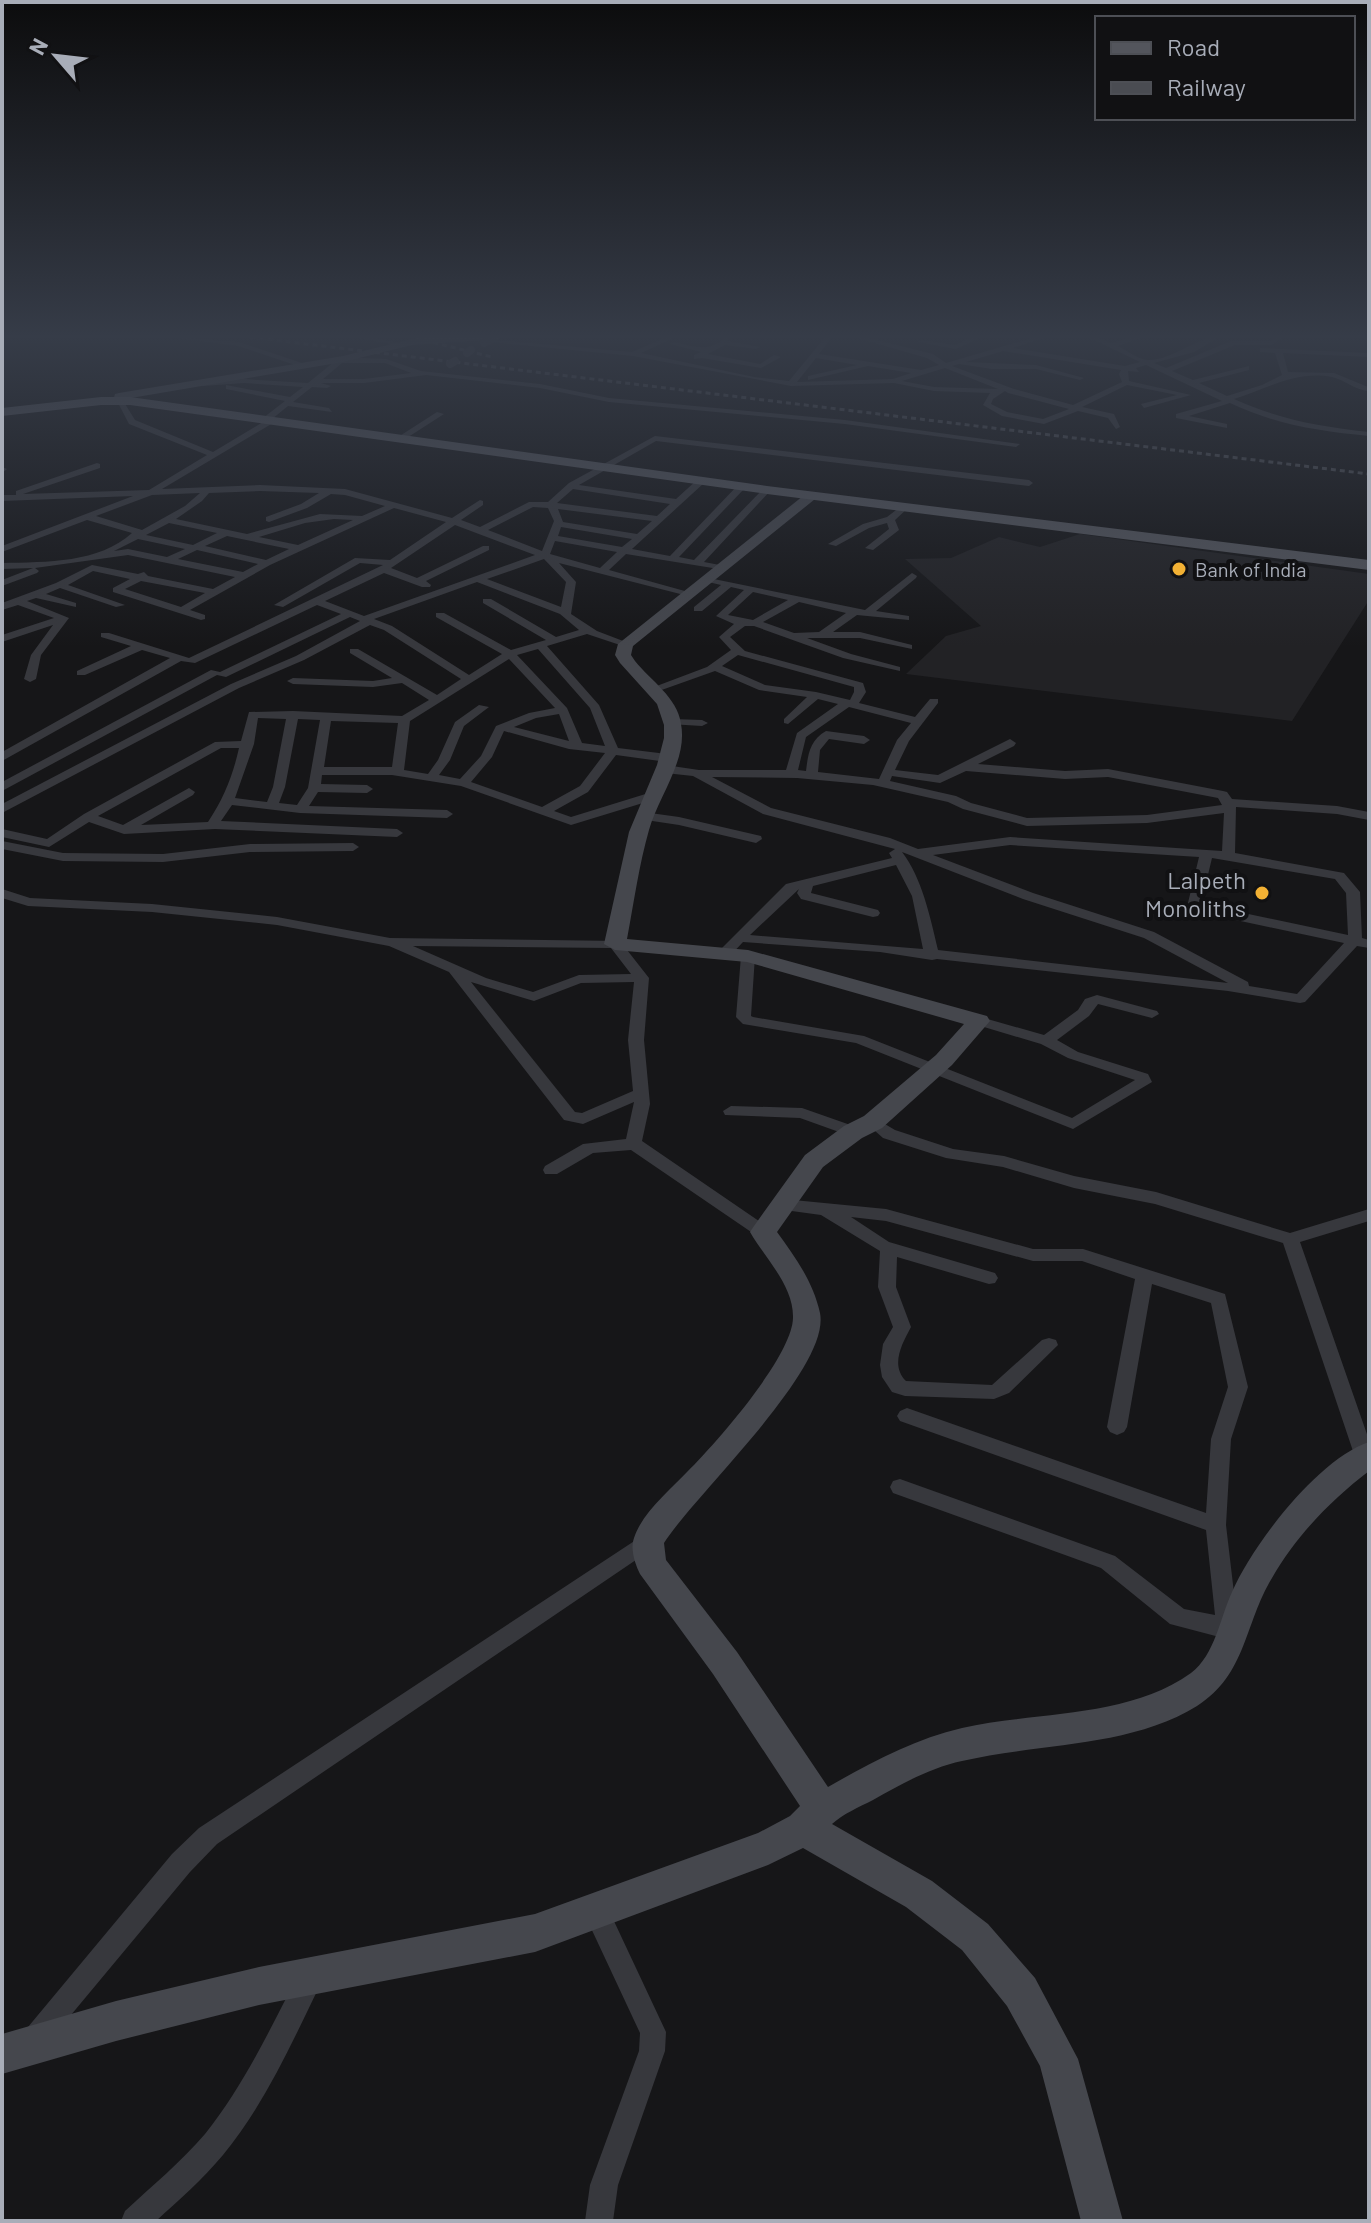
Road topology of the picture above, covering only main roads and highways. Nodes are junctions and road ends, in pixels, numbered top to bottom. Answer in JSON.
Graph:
{"nodes":[{"id":1,"x":422,"y":440,"type":"edge"},
{"id":2,"x":610,"y":465,"type":"junction"},
{"id":3,"x":803,"y":493,"type":"junction"},
{"id":4,"x":1369,"y":565,"type":"edge"},
{"id":5,"x":1367,"y":1455,"type":"edge"},
{"id":6,"x":813,"y":1818,"type":"junction"},
{"id":7,"x":15,"y":2050,"type":"edge"},
{"id":8,"x":1102,"y":2221,"type":"edge"}],
"edges":[{"from":1,"to":2,"type":"main road"},
{"from":2,"to":3,"type":"main road"},
{"from":2,"to":3,"type":"main road"},
{"from":3,"to":4,"type":"main road"},
{"from":3,"to":6,"type":"main road"},
{"from":5,"to":6,"type":"main road"},
{"from":6,"to":7,"type":"main road"},
{"from":6,"to":8,"type":"main road"}]}
